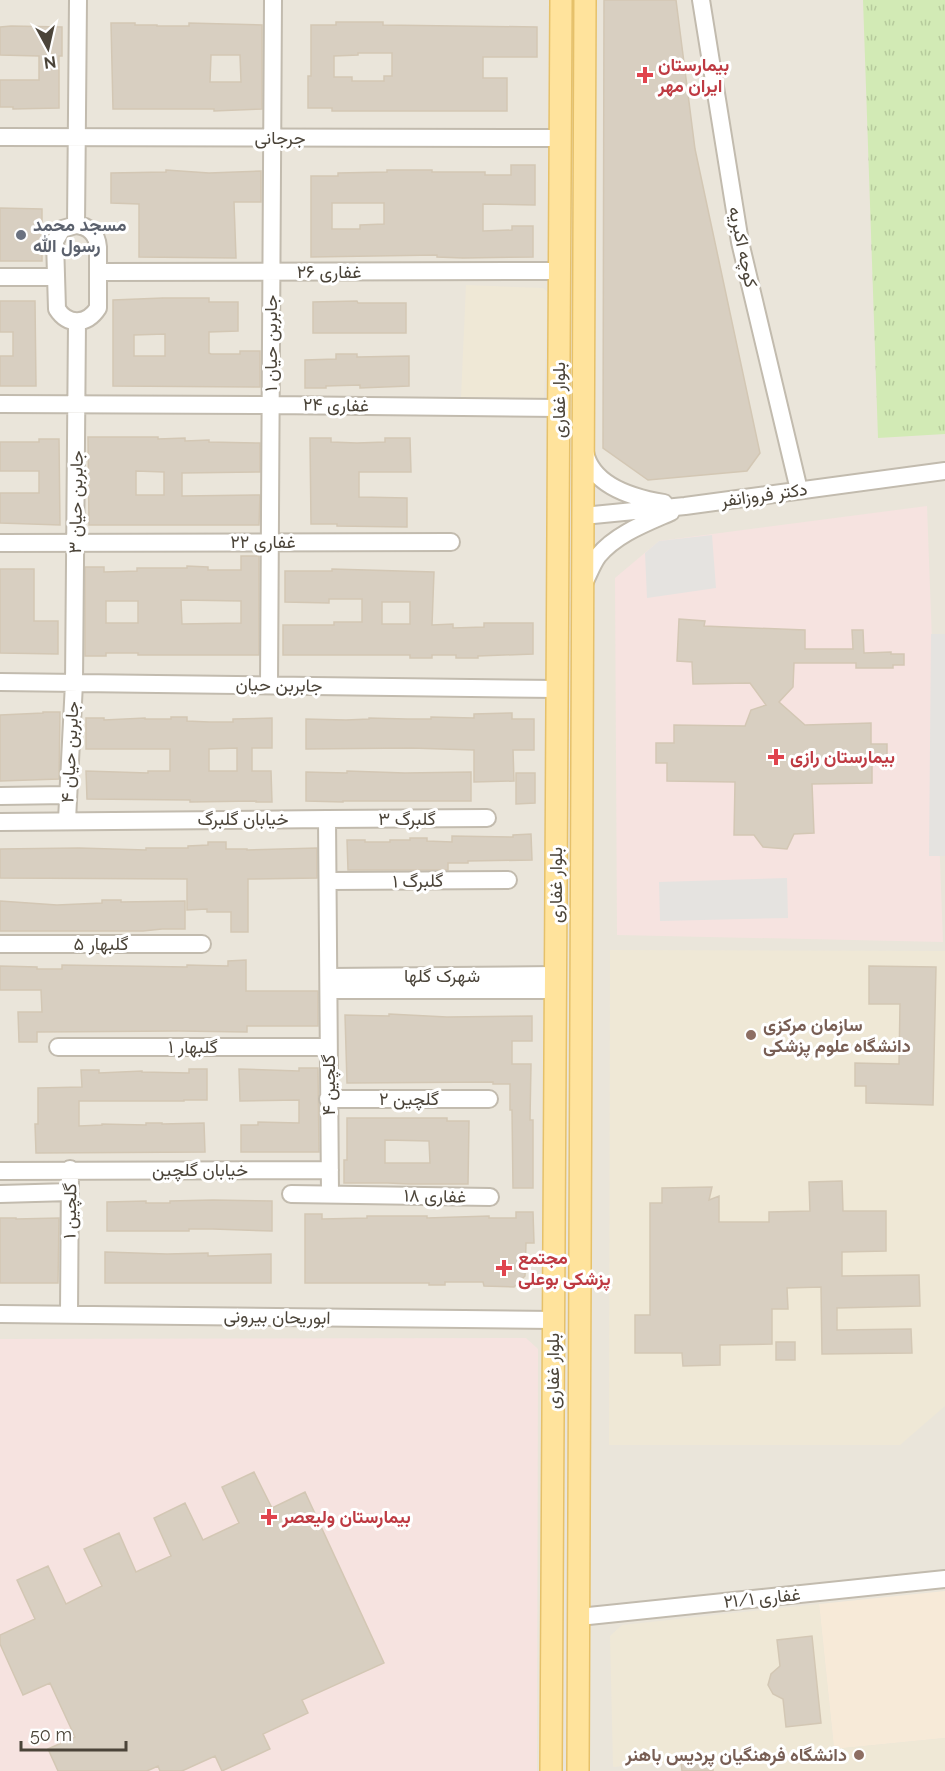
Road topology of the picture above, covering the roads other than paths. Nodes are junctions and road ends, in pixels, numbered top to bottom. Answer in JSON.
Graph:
{"nodes":[{"id":1,"x":78,"y":0,"type":"edge"},
{"id":2,"x":273,"y":0,"type":"edge"},
{"id":3,"x":561,"y":0,"type":"edge"},
{"id":4,"x":585,"y":0,"type":"edge"},
{"id":5,"x":702,"y":0,"type":"edge"},
{"id":6,"x":0,"y":137,"type":"edge"},
{"id":7,"x":76,"y":138,"type":"junction"},
{"id":8,"x":272,"y":138,"type":"junction"},
{"id":9,"x":561,"y":138,"type":"junction"},
{"id":10,"x":76,"y":225,"type":"junction"},
{"id":11,"x":560,"y":271,"type":"junction"},
{"id":12,"x":98,"y":272,"type":"junction"},
{"id":13,"x":271,"y":272,"type":"junction"},
{"id":14,"x":0,"y":277,"type":"edge"},
{"id":15,"x":55,"y":277,"type":"junction"},
{"id":16,"x":77,"y":322,"type":"junction"},
{"id":17,"x":0,"y":404,"type":"edge"},
{"id":18,"x":76,"y":404,"type":"junction"},
{"id":19,"x":271,"y":405,"type":"junction"},
{"id":20,"x":559,"y":408,"type":"junction"},
{"id":21,"x":583,"y":443,"type":"junction"},
{"id":22,"x":945,"y":471,"type":"edge"},
{"id":23,"x":800,"y":490,"type":"junction"},
{"id":24,"x":686,"y":506,"type":"junction"},
{"id":25,"x":583,"y":516,"type":"junction"},
{"id":26,"x":270,"y":542,"type":"junction"},
{"id":27,"x":451,"y":542,"type":"dead end"},
{"id":28,"x":0,"y":543,"type":"edge"},
{"id":29,"x":75,"y":543,"type":"junction"},
{"id":30,"x":582,"y":586,"type":"junction"},
{"id":31,"x":0,"y":682,"type":"edge"},
{"id":32,"x":74,"y":683,"type":"junction"},
{"id":33,"x":269,"y":686,"type":"junction"},
{"id":34,"x":557,"y":689,"type":"junction"},
{"id":35,"x":67,"y":795,"type":"junction"},
{"id":36,"x":0,"y":796,"type":"edge"},
{"id":37,"x":487,"y":818,"type":"dead end"},
{"id":38,"x":327,"y":819,"type":"junction"},
{"id":39,"x":67,"y":820,"type":"junction"},
{"id":40,"x":0,"y":822,"type":"edge"},
{"id":41,"x":508,"y":880,"type":"dead end"},
{"id":42,"x":328,"y":881,"type":"junction"},
{"id":43,"x":0,"y":944,"type":"edge"},
{"id":44,"x":202,"y":944,"type":"dead end"},
{"id":45,"x":556,"y":982,"type":"junction"},
{"id":46,"x":329,"y":983,"type":"junction"},
{"id":47,"x":58,"y":1047,"type":"dead end"},
{"id":48,"x":328,"y":1047,"type":"junction"},
{"id":49,"x":328,"y":1099,"type":"junction"},
{"id":50,"x":489,"y":1099,"type":"dead end"},
{"id":51,"x":70,"y":1170,"type":"junction"},
{"id":52,"x":330,"y":1170,"type":"junction"},
{"id":53,"x":0,"y":1171,"type":"edge"},
{"id":54,"x":70,"y":1192,"type":"junction"},
{"id":55,"x":0,"y":1194,"type":"edge"},
{"id":56,"x":291,"y":1194,"type":"dead end"},
{"id":57,"x":330,"y":1194,"type":"junction"},
{"id":58,"x":490,"y":1197,"type":"dead end"},
{"id":59,"x":0,"y":1314,"type":"edge"},
{"id":60,"x":69,"y":1314,"type":"junction"},
{"id":61,"x":554,"y":1320,"type":"junction"},
{"id":62,"x":945,"y":1579,"type":"edge"},
{"id":63,"x":579,"y":1617,"type":"junction"},
{"id":64,"x":551,"y":1771,"type":"edge"},
{"id":65,"x":578,"y":1771,"type":"edge"}],
"edges":[{"from":1,"to":7,"type":"street"},
{"from":2,"to":8,"type":"street","name":"جابربن حیان ۱"},
{"from":3,"to":9,"type":"main road","name":"بلوار غفاری"},
{"from":4,"to":21,"type":"main road","name":"بلوار غفاری"},
{"from":5,"to":23,"type":"street","name":"کوچه اکبریه"},
{"from":6,"to":7,"type":"street","name":"جرجانی"},
{"from":7,"to":8,"type":"street","name":"جرجانی"},
{"from":7,"to":10,"type":"street"},
{"from":8,"to":9,"type":"street","name":"جرجانی"},
{"from":8,"to":13,"type":"street","name":"جابربن حیان ۱"},
{"from":9,"to":11,"type":"main road","name":"بلوار غفاری"},
{"from":10,"to":12,"type":"street"},
{"from":10,"to":15,"type":"street"},
{"from":11,"to":13,"type":"street","name":"غفاری ۲۶"},
{"from":11,"to":20,"type":"main road","name":"بلوار غفاری"},
{"from":12,"to":13,"type":"street","name":"غفاری ۲۶"},
{"from":12,"to":16,"type":"street"},
{"from":13,"to":19,"type":"street","name":"جابربن حیان ۱"},
{"from":14,"to":15,"type":"street"},
{"from":15,"to":16,"type":"street"},
{"from":16,"to":18,"type":"street","name":"جابربن حیان ۳"},
{"from":17,"to":18,"type":"street","name":"غفاری ۲۴"},
{"from":18,"to":19,"type":"street","name":"غفاری ۲۴"},
{"from":18,"to":29,"type":"street","name":"جابربن حیان ۳"},
{"from":19,"to":20,"type":"street","name":"غفاری ۲۴"},
{"from":19,"to":26,"type":"street","name":"جابربن حیان ۱"},
{"from":20,"to":34,"type":"main road","name":"بلوار غفاری"},
{"from":21,"to":24,"type":"street"},
{"from":21,"to":25,"type":"main road","name":"بلوار غفاری"},
{"from":22,"to":23,"type":"street","name":"دکتر فروزانفر"},
{"from":23,"to":24,"type":"street","name":"دکتر فروزانفر"},
{"from":24,"to":25,"type":"street","name":"دکتر فروزانفر"},
{"from":24,"to":30,"type":"street"},
{"from":25,"to":30,"type":"main road","name":"بلوار غفاری"},
{"from":26,"to":27,"type":"street","name":"غفاری ۲۲"},
{"from":26,"to":29,"type":"street","name":"غفاری ۲۲"},
{"from":26,"to":33,"type":"street","name":"جابربن حیان ۱"},
{"from":28,"to":29,"type":"street","name":"غفاری ۲۲"},
{"from":29,"to":32,"type":"street","name":"جابربن حیان ۳"},
{"from":30,"to":63,"type":"main road","name":"بلوار غفاری"},
{"from":31,"to":32,"type":"street","name":"جابربن حیان"},
{"from":32,"to":33,"type":"street","name":"جابربن حیان"},
{"from":32,"to":35,"type":"street","name":"جابربن حیان ۴"},
{"from":33,"to":34,"type":"street","name":"جابربن حیان"},
{"from":34,"to":45,"type":"main road","name":"بلوار غفاری"},
{"from":35,"to":36,"type":"street"},
{"from":35,"to":39,"type":"street","name":"جابربن حیان ۴"},
{"from":37,"to":38,"type":"street","name":"گلبرگ ۳"},
{"from":38,"to":39,"type":"street","name":"خیابان گلبرگ"},
{"from":38,"to":42,"type":"street"},
{"from":39,"to":40,"type":"street","name":"خیابان گلبرگ"},
{"from":41,"to":42,"type":"street","name":"گلبرگ ۱"},
{"from":42,"to":46,"type":"street"},
{"from":43,"to":44,"type":"street","name":"گلبهار ۵"},
{"from":45,"to":46,"type":"street","name":"شهرک گلها"},
{"from":45,"to":61,"type":"main road","name":"بلوار غفاری"},
{"from":46,"to":48,"type":"street","name":"گلچین ۴"},
{"from":47,"to":48,"type":"street","name":"گلبهار ۱"},
{"from":48,"to":49,"type":"street","name":"گلچین ۴"},
{"from":49,"to":50,"type":"street","name":"گلچین ۲"},
{"from":49,"to":52,"type":"street","name":"گلچین ۴"},
{"from":51,"to":52,"type":"street","name":"خیابان گلچین"},
{"from":51,"to":53,"type":"street","name":"خیابان گلچین"},
{"from":51,"to":54,"type":"street","name":"گلچین ۱"},
{"from":52,"to":57,"type":"street","name":"گلچین ۴"},
{"from":54,"to":55,"type":"street"},
{"from":54,"to":60,"type":"street","name":"گلچین ۱"},
{"from":56,"to":57,"type":"street"},
{"from":57,"to":58,"type":"street","name":"غفاری ۱۸"},
{"from":59,"to":60,"type":"street","name":"ابوریحان بیرونی"},
{"from":60,"to":61,"type":"street","name":"ابوریحان بیرونی"},
{"from":61,"to":64,"type":"main road","name":"بلوار غفاری"},
{"from":62,"to":63,"type":"street","name":"غفاری ۲۱/۱"},
{"from":63,"to":65,"type":"main road","name":"بلوار غفاری"}]}
